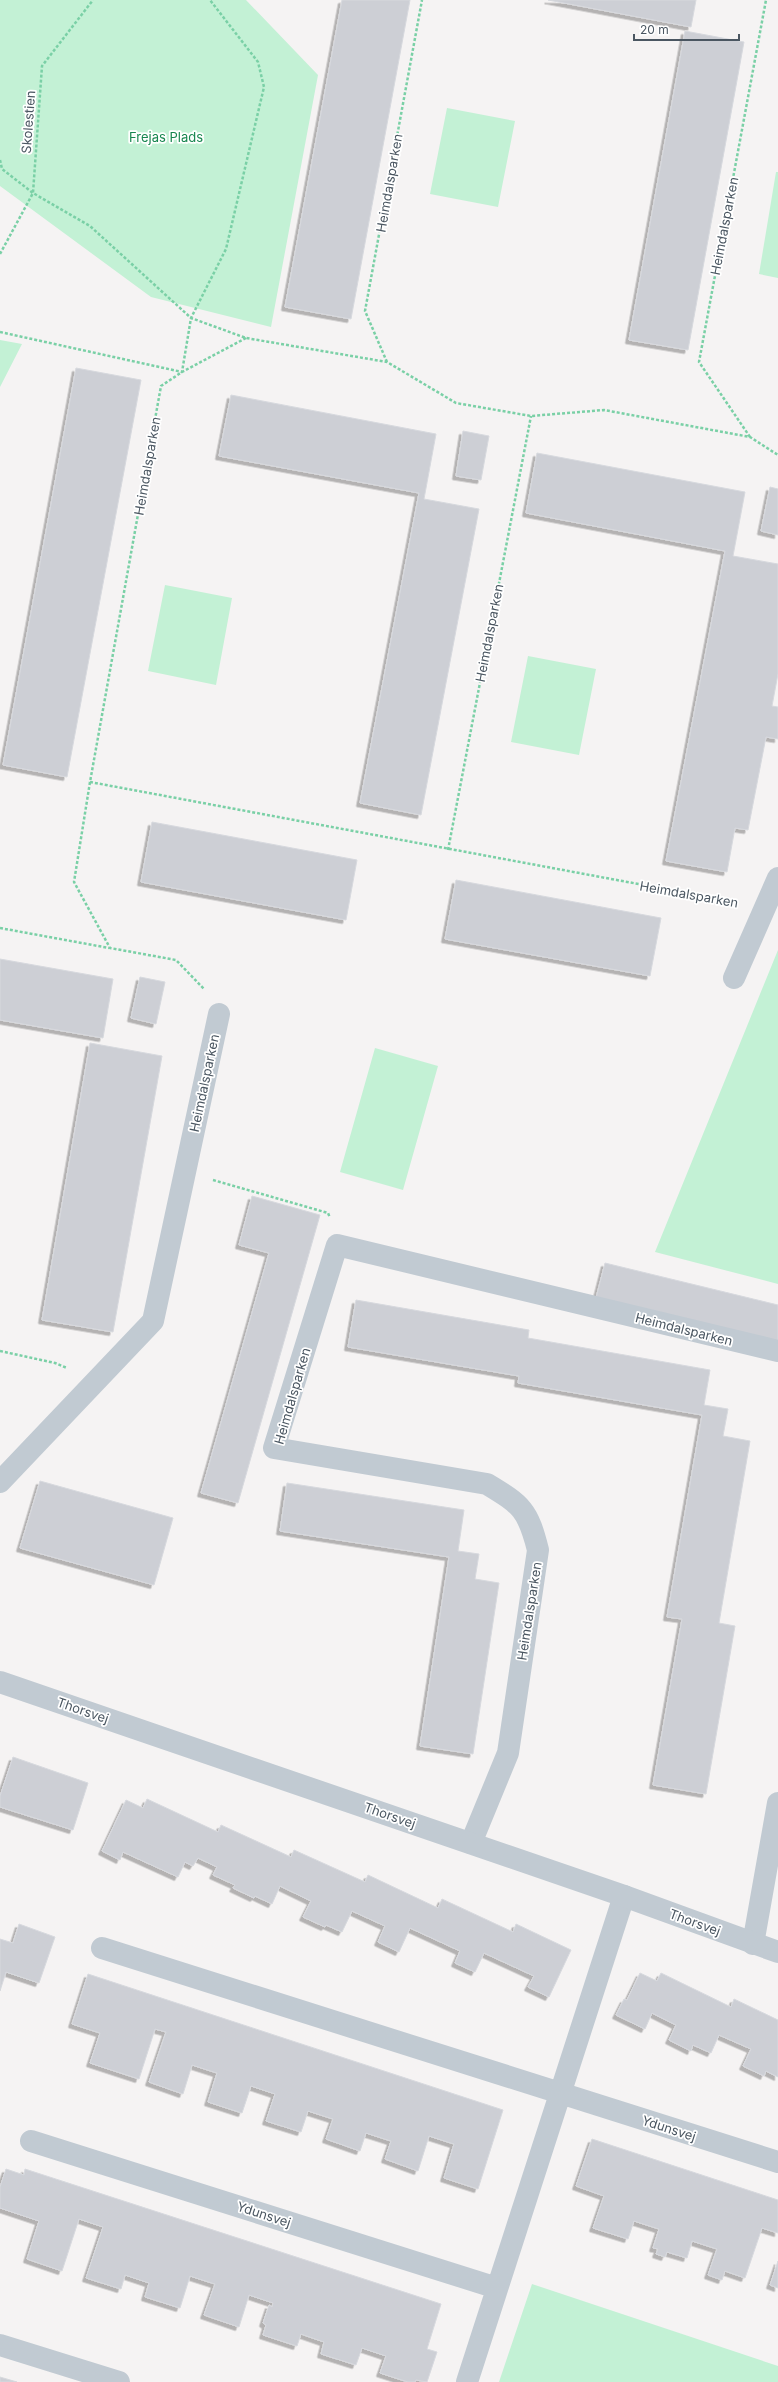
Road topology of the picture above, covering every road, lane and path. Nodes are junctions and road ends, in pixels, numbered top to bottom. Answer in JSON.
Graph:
{"nodes":[{"id":1,"x":93,"y":0,"type":"edge"},
{"id":2,"x":210,"y":0,"type":"edge"},
{"id":3,"x":422,"y":0,"type":"edge"},
{"id":4,"x":766,"y":0,"type":"edge"},
{"id":5,"x":0,"y":160,"type":"edge"},
{"id":6,"x":33,"y":193,"type":"junction"},
{"id":7,"x":0,"y":254,"type":"edge"},
{"id":8,"x":192,"y":318,"type":"junction"},
{"id":9,"x":0,"y":332,"type":"edge"},
{"id":10,"x":246,"y":338,"type":"junction"},
{"id":11,"x":387,"y":362,"type":"junction"},
{"id":12,"x":182,"y":372,"type":"junction"},
{"id":13,"x":531,"y":416,"type":"junction"},
{"id":14,"x":750,"y":437,"type":"junction"},
{"id":15,"x":778,"y":455,"type":"edge"},
{"id":16,"x":90,"y":782,"type":"junction"},
{"id":17,"x":448,"y":850,"type":"junction"},
{"id":18,"x":778,"y":878,"type":"edge"},
{"id":19,"x":765,"y":908,"type":"junction"},
{"id":20,"x":0,"y":928,"type":"edge"},
{"id":21,"x":110,"y":948,"type":"junction"},
{"id":22,"x":734,"y":978,"type":"dead end"},
{"id":23,"x":219,"y":1014,"type":"joint"},
{"id":24,"x":184,"y":1171,"type":"junction"},
{"id":25,"x":337,"y":1245,"type":"junction"},
{"id":26,"x":0,"y":1351,"type":"edge"},
{"id":27,"x":778,"y":1351,"type":"edge"},
{"id":28,"x":96,"y":1382,"type":"junction"},
{"id":29,"x":0,"y":1482,"type":"edge"},
{"id":30,"x":0,"y":1682,"type":"edge"},
{"id":31,"x":778,"y":1803,"type":"edge"},
{"id":32,"x":471,"y":1843,"type":"junction"},
{"id":33,"x":624,"y":1896,"type":"junction"},
{"id":34,"x":753,"y":1944,"type":"junction"},
{"id":35,"x":102,"y":1948,"type":"dead end"},
{"id":36,"x":778,"y":1952,"type":"edge"},
{"id":37,"x":559,"y":2093,"type":"junction"},
{"id":38,"x":31,"y":2140,"type":"dead end"},
{"id":39,"x":778,"y":2162,"type":"edge"},
{"id":40,"x":497,"y":2288,"type":"junction"},
{"id":41,"x":0,"y":2345,"type":"edge"},
{"id":42,"x":119,"y":2382,"type":"edge"},
{"id":43,"x":467,"y":2382,"type":"edge"}],
"edges":[{"from":1,"to":6,"type":"path","name":"Skolestien"},
{"from":2,"to":8,"type":"path"},
{"from":3,"to":11,"type":"path","name":"Heimdalsparken"},
{"from":4,"to":14,"type":"path","name":"Heimdalsparken"},
{"from":5,"to":6,"type":"path"},
{"from":6,"to":7,"type":"path","name":"Skolestien"},
{"from":6,"to":8,"type":"path"},
{"from":8,"to":10,"type":"path"},
{"from":8,"to":12,"type":"path"},
{"from":9,"to":12,"type":"path"},
{"from":10,"to":11,"type":"path","name":"Heimdalsparken"},
{"from":10,"to":12,"type":"path","name":"Heimdalsparken"},
{"from":11,"to":13,"type":"path","name":"Heimdalsparken"},
{"from":12,"to":16,"type":"path","name":"Heimdalsparken"},
{"from":13,"to":14,"type":"path","name":"Heimdalsparken"},
{"from":13,"to":17,"type":"path","name":"Heimdalsparken"},
{"from":14,"to":15,"type":"path","name":"Heimdalsparken"},
{"from":16,"to":17,"type":"path","name":"Heimdalsparken"},
{"from":16,"to":21,"type":"path","name":"Heimdalsparken"},
{"from":17,"to":19,"type":"path","name":"Heimdalsparken"},
{"from":18,"to":19,"type":"street"},
{"from":19,"to":22,"type":"street"},
{"from":20,"to":21,"type":"path"},
{"from":21,"to":23,"type":"path"},
{"from":23,"to":24,"type":"street","name":"Heimdalsparken"},
{"from":24,"to":25,"type":"path"},
{"from":24,"to":28,"type":"street","name":"Heimdalsparken"},
{"from":25,"to":27,"type":"street","name":"Heimdalsparken"},
{"from":25,"to":32,"type":"street","name":"Heimdalsparken"},
{"from":26,"to":28,"type":"path"},
{"from":28,"to":29,"type":"street","name":"Heimdalsparken"},
{"from":30,"to":32,"type":"street","name":"Thorsvej"},
{"from":31,"to":34,"type":"street"},
{"from":32,"to":33,"type":"street","name":"Thorsvej"},
{"from":33,"to":34,"type":"street","name":"Thorsvej"},
{"from":33,"to":37,"type":"street"},
{"from":34,"to":36,"type":"street","name":"Thorsvej"},
{"from":35,"to":37,"type":"street","name":"Ydunsvej"},
{"from":37,"to":39,"type":"street","name":"Ydunsvej"},
{"from":37,"to":40,"type":"street"},
{"from":38,"to":40,"type":"street","name":"Ydunsvej"},
{"from":40,"to":43,"type":"street"},
{"from":41,"to":42,"type":"street"}]}
